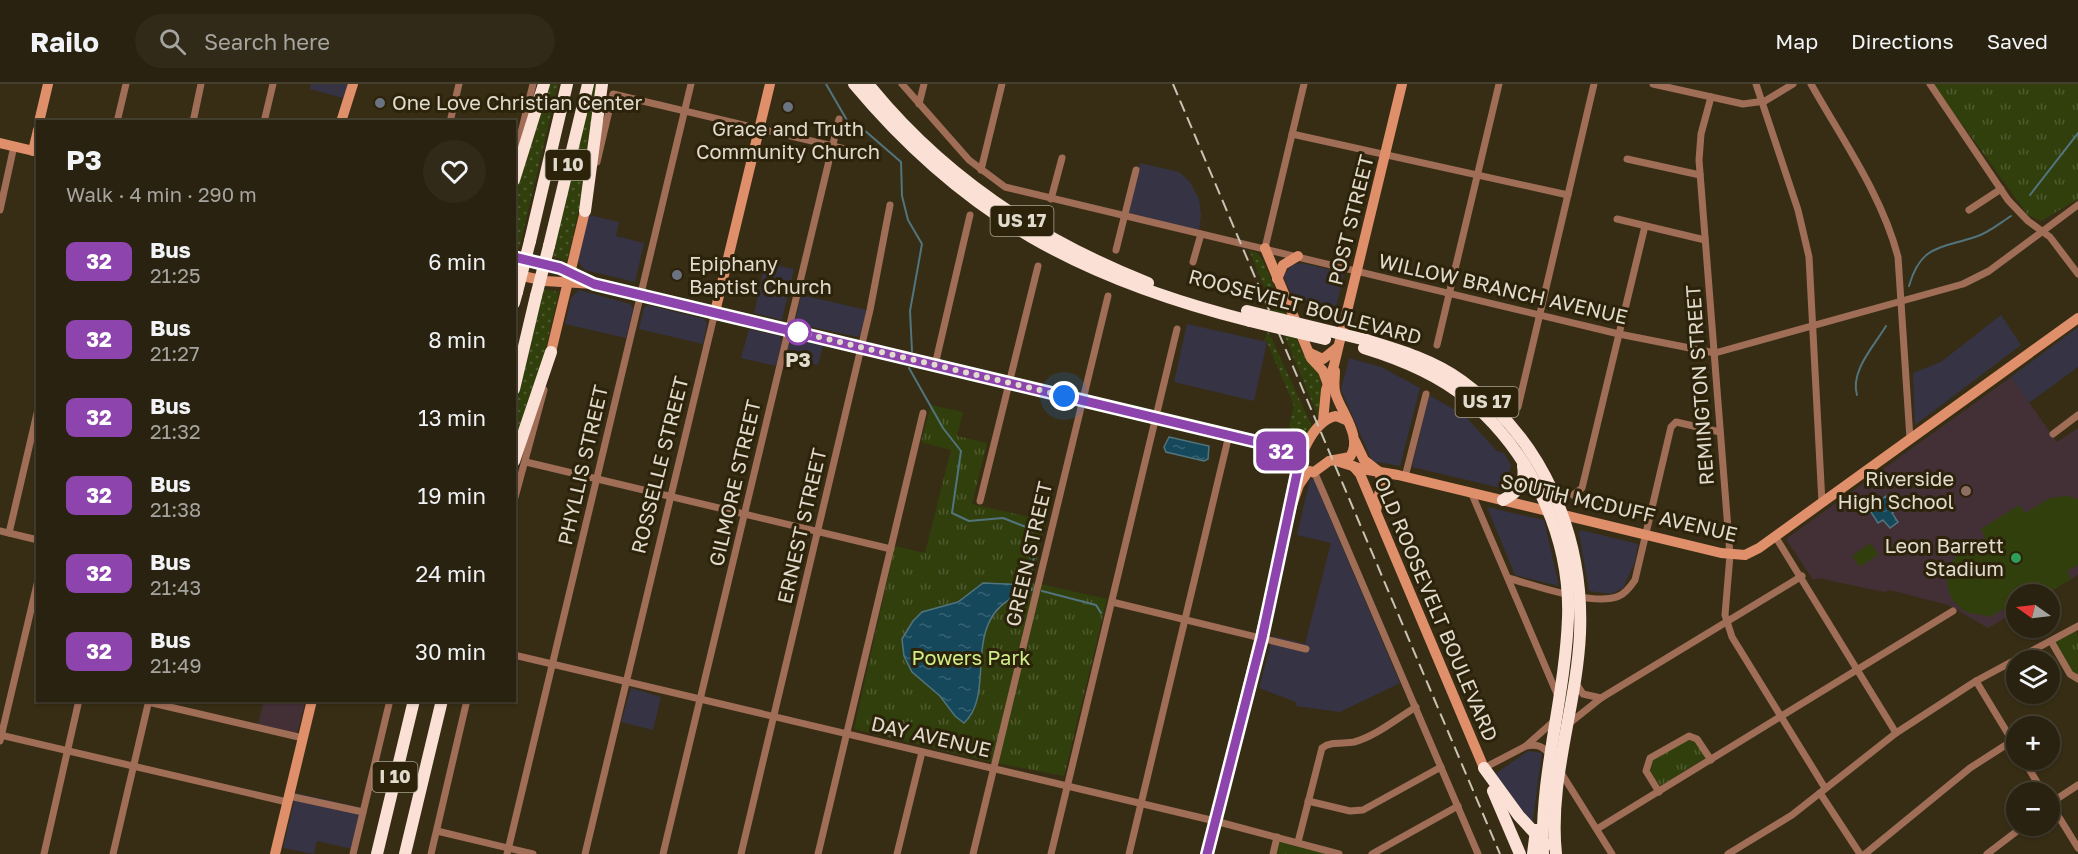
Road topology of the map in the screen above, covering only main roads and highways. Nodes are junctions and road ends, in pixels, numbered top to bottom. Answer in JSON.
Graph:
{"nodes":[{"id":1,"x":48,"y":84,"type":"edge"},
{"id":2,"x":353,"y":84,"type":"edge"},
{"id":3,"x":544,"y":84,"type":"edge"},
{"id":4,"x":567,"y":84,"type":"edge"},
{"id":5,"x":588,"y":84,"type":"edge"},
{"id":6,"x":602,"y":84,"type":"edge"},
{"id":7,"x":770,"y":84,"type":"edge"},
{"id":8,"x":854,"y":84,"type":"edge"},
{"id":9,"x":868,"y":84,"type":"edge"},
{"id":10,"x":1402,"y":84,"type":"edge"},
{"id":11,"x":39,"y":120,"type":"edge"},
{"id":12,"x":342,"y":120,"type":"edge"},
{"id":13,"x":0,"y":143,"type":"edge"},
{"id":14,"x":35,"y":151,"type":"edge"},
{"id":15,"x":516,"y":174,"type":"edge"},
{"id":16,"x":585,"y":211,"type":"joint"},
{"id":17,"x":1265,"y":248,"type":"road end"},
{"id":18,"x":1298,"y":256,"type":"road end"},
{"id":19,"x":516,"y":257,"type":"edge"},
{"id":20,"x":516,"y":274,"type":"edge"},
{"id":21,"x":569,"y":278,"type":"junction"},
{"id":22,"x":1277,"y":279,"type":"junction"},
{"id":23,"x":516,"y":298,"type":"edge"},
{"id":24,"x":715,"y":312,"type":"junction"},
{"id":25,"x":1249,"y":316,"type":"junction"},
{"id":26,"x":2078,"y":318,"type":"edge"},
{"id":27,"x":1365,"y":344,"type":"junction"},
{"id":28,"x":1338,"y":347,"type":"junction"},
{"id":29,"x":551,"y":352,"type":"joint"},
{"id":30,"x":1309,"y":353,"type":"junction"},
{"id":31,"x":1334,"y":364,"type":"junction"},
{"id":32,"x":516,"y":381,"type":"edge"},
{"id":33,"x":1327,"y":382,"type":"junction"},
{"id":34,"x":1323,"y":421,"type":"junction"},
{"id":35,"x":1348,"y":421,"type":"junction"},
{"id":36,"x":1353,"y":438,"type":"junction"},
{"id":37,"x":1306,"y":445,"type":"junction"},
{"id":38,"x":1274,"y":446,"type":"junction"},
{"id":39,"x":1300,"y":460,"type":"junction"},
{"id":40,"x":1333,"y":460,"type":"junction"},
{"id":41,"x":520,"y":462,"type":"edge"},
{"id":42,"x":1522,"y":462,"type":"junction"},
{"id":43,"x":1353,"y":466,"type":"junction"},
{"id":44,"x":1378,"y":471,"type":"junction"},
{"id":45,"x":1313,"y":472,"type":"junction"},
{"id":46,"x":1503,"y":500,"type":"junction"},
{"id":47,"x":1292,"y":505,"type":"junction"},
{"id":48,"x":1549,"y":511,"type":"junction"},
{"id":49,"x":1376,"y":512,"type":"junction"},
{"id":50,"x":1563,"y":514,"type":"junction"},
{"id":51,"x":1574,"y":595,"type":"junction"},
{"id":52,"x":312,"y":702,"type":"edge"},
{"id":53,"x":414,"y":702,"type":"edge"},
{"id":54,"x":442,"y":702,"type":"edge"},
{"id":55,"x":1484,"y":768,"type":"junction"},
{"id":56,"x":1540,"y":843,"type":"edge"},
{"id":57,"x":275,"y":854,"type":"edge"},
{"id":58,"x":377,"y":854,"type":"edge"},
{"id":59,"x":405,"y":854,"type":"edge"},
{"id":60,"x":1207,"y":854,"type":"edge"},
{"id":61,"x":1520,"y":854,"type":"edge"},
{"id":62,"x":1533,"y":854,"type":"edge"},
{"id":63,"x":1551,"y":854,"type":"edge"},
{"id":64,"x":1556,"y":854,"type":"edge"}],
"edges":[{"from":1,"to":11,"type":"main road"},
{"from":2,"to":12,"type":"main road"},
{"from":3,"to":15,"type":"highway"},
{"from":4,"to":23,"type":"highway","number":"I 10","bridge":true},
{"from":5,"to":32,"type":"highway","number":"I 10","bridge":true},
{"from":6,"to":16,"type":"highway"},
{"from":7,"to":24,"type":"main road","name":"ROSSELLE STREET"},
{"from":8,"to":25,"type":"highway","name":"ROOSEVELT BOULEVARD","number":"US 17"},
{"from":9,"to":25,"type":"highway","name":"ROOSEVELT BOULEVARD","number":"US 17"},
{"from":10,"to":28,"type":"main road","name":"POST STREET"},
{"from":13,"to":14,"type":"main road"},
{"from":16,"to":21,"type":"main road"},
{"from":17,"to":22,"type":"main road"},
{"from":18,"to":22,"type":"main road"},
{"from":19,"to":21,"type":"main road"},
{"from":20,"to":21,"type":"main road"},
{"from":21,"to":24,"type":"main road"},
{"from":21,"to":29,"type":"main road"},
{"from":22,"to":30,"type":"main road"},
{"from":24,"to":38,"type":"main road"},
{"from":25,"to":27,"type":"highway","name":"ROOSEVELT BOULEVARD","number":"US 17","bridge":true},
{"from":26,"to":50,"type":"main road","name":"SOUTH MCDUFF AVENUE"},
{"from":27,"to":42,"type":"highway","name":"ROOSEVELT BOULEVARD","number":"US 17"},
{"from":27,"to":50,"type":"highway","name":"ROOSEVELT BOULEVARD","number":"US 17"},
{"from":28,"to":30,"type":"main road"},
{"from":28,"to":31,"type":"main road","name":"POST STREET"},
{"from":29,"to":41,"type":"highway"},
{"from":30,"to":33,"type":"main road"},
{"from":31,"to":33,"type":"main road","name":"POST STREET"},
{"from":31,"to":35,"type":"main road","name":"POST STREET"},
{"from":33,"to":34,"type":"main road","name":"POST STREET"},
{"from":34,"to":35,"type":"main road"},
{"from":34,"to":37,"type":"main road"},
{"from":35,"to":36,"type":"main road","name":"OLD ROOSEVELT BOULEVARD"},
{"from":36,"to":40,"type":"main road"},
{"from":36,"to":44,"type":"main road","name":"OLD ROOSEVELT BOULEVARD"},
{"from":37,"to":38,"type":"main road"},
{"from":37,"to":39,"type":"main road"},
{"from":38,"to":39,"type":"main road"},
{"from":39,"to":45,"type":"main road"},
{"from":39,"to":47,"type":"main road"},
{"from":40,"to":43,"type":"main road","name":"SOUTH MCDUFF AVENUE"},
{"from":40,"to":45,"type":"main road"},
{"from":42,"to":46,"type":"highway"},
{"from":42,"to":48,"type":"highway","name":"ROOSEVELT BOULEVARD","number":"US 17"},
{"from":43,"to":44,"type":"main road","name":"SOUTH MCDUFF AVENUE"},
{"from":43,"to":49,"type":"main road","name":"OLD ROOSEVELT BOULEVARD"},
{"from":44,"to":46,"type":"main road","name":"SOUTH MCDUFF AVENUE"},
{"from":44,"to":49,"type":"main road"},
{"from":45,"to":47,"type":"main road"},
{"from":46,"to":48,"type":"main road","name":"SOUTH MCDUFF AVENUE"},
{"from":47,"to":60,"type":"main road"},
{"from":48,"to":50,"type":"main road","name":"SOUTH MCDUFF AVENUE"},
{"from":48,"to":51,"type":"highway","name":"ROOSEVELT BOULEVARD","number":"US 17"},
{"from":49,"to":55,"type":"main road","name":"OLD ROOSEVELT BOULEVARD"},
{"from":50,"to":51,"type":"highway","name":"ROOSEVELT BOULEVARD","number":"US 17"},
{"from":51,"to":56,"type":"highway","name":"ROOSEVELT BOULEVARD","number":"US 17"},
{"from":51,"to":64,"type":"highway","name":"ROOSEVELT BOULEVARD","number":"US 17"},
{"from":52,"to":57,"type":"main road"},
{"from":53,"to":58,"type":"highway","number":"I 10"},
{"from":54,"to":59,"type":"highway","number":"I 10"},
{"from":55,"to":56,"type":"highway"},
{"from":55,"to":61,"type":"highway"},
{"from":56,"to":62,"type":"highway","name":"ROOSEVELT BOULEVARD"},
{"from":56,"to":63,"type":"highway"}]}
